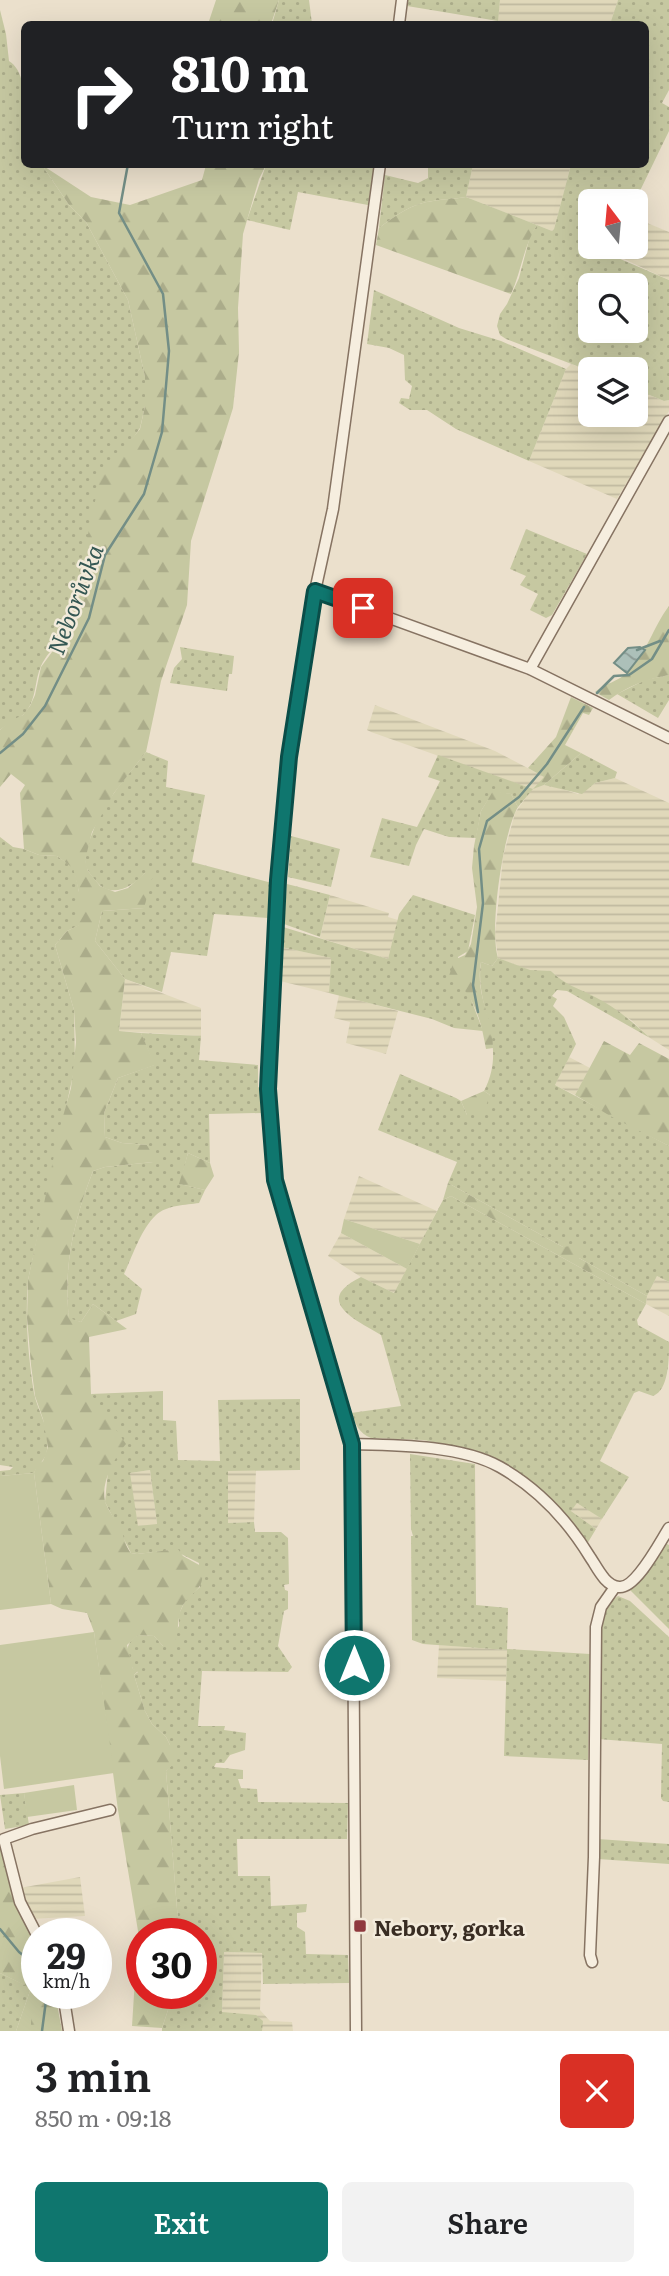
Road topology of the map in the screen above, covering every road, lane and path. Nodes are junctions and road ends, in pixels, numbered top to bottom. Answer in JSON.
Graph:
{"nodes":[{"id":1,"x":402,"y":0,"type":"edge"},
{"id":2,"x":399,"y":21,"type":"edge"},
{"id":3,"x":379,"y":168,"type":"edge"},
{"id":4,"x":669,"y":421,"type":"edge"},
{"id":5,"x":315,"y":591,"type":"junction"},
{"id":6,"x":530,"y":669,"type":"junction"},
{"id":7,"x":669,"y":738,"type":"edge"},
{"id":8,"x":352,"y":1444,"type":"junction"},
{"id":9,"x":669,"y":1528,"type":"edge"},
{"id":10,"x":615,"y":1587,"type":"junction"},
{"id":11,"x":110,"y":1810,"type":"dead end"},
{"id":12,"x":28,"y":1918,"type":"edge"},
{"id":13,"x":592,"y":1962,"type":"dead end"},
{"id":14,"x":66,"y":2009,"type":"edge"},
{"id":15,"x":69,"y":2031,"type":"edge"},
{"id":16,"x":356,"y":2031,"type":"edge"}],
"edges":[{"from":1,"to":2,"type":"street"},
{"from":3,"to":5,"type":"street"},
{"from":4,"to":6,"type":"street"},
{"from":5,"to":6,"type":"street"},
{"from":5,"to":8,"type":"street"},
{"from":6,"to":7,"type":"street"},
{"from":8,"to":10,"type":"street"},
{"from":8,"to":16,"type":"street"},
{"from":9,"to":10,"type":"street"},
{"from":10,"to":13,"type":"street"},
{"from":11,"to":12,"type":"street"},
{"from":14,"to":15,"type":"street"}]}
